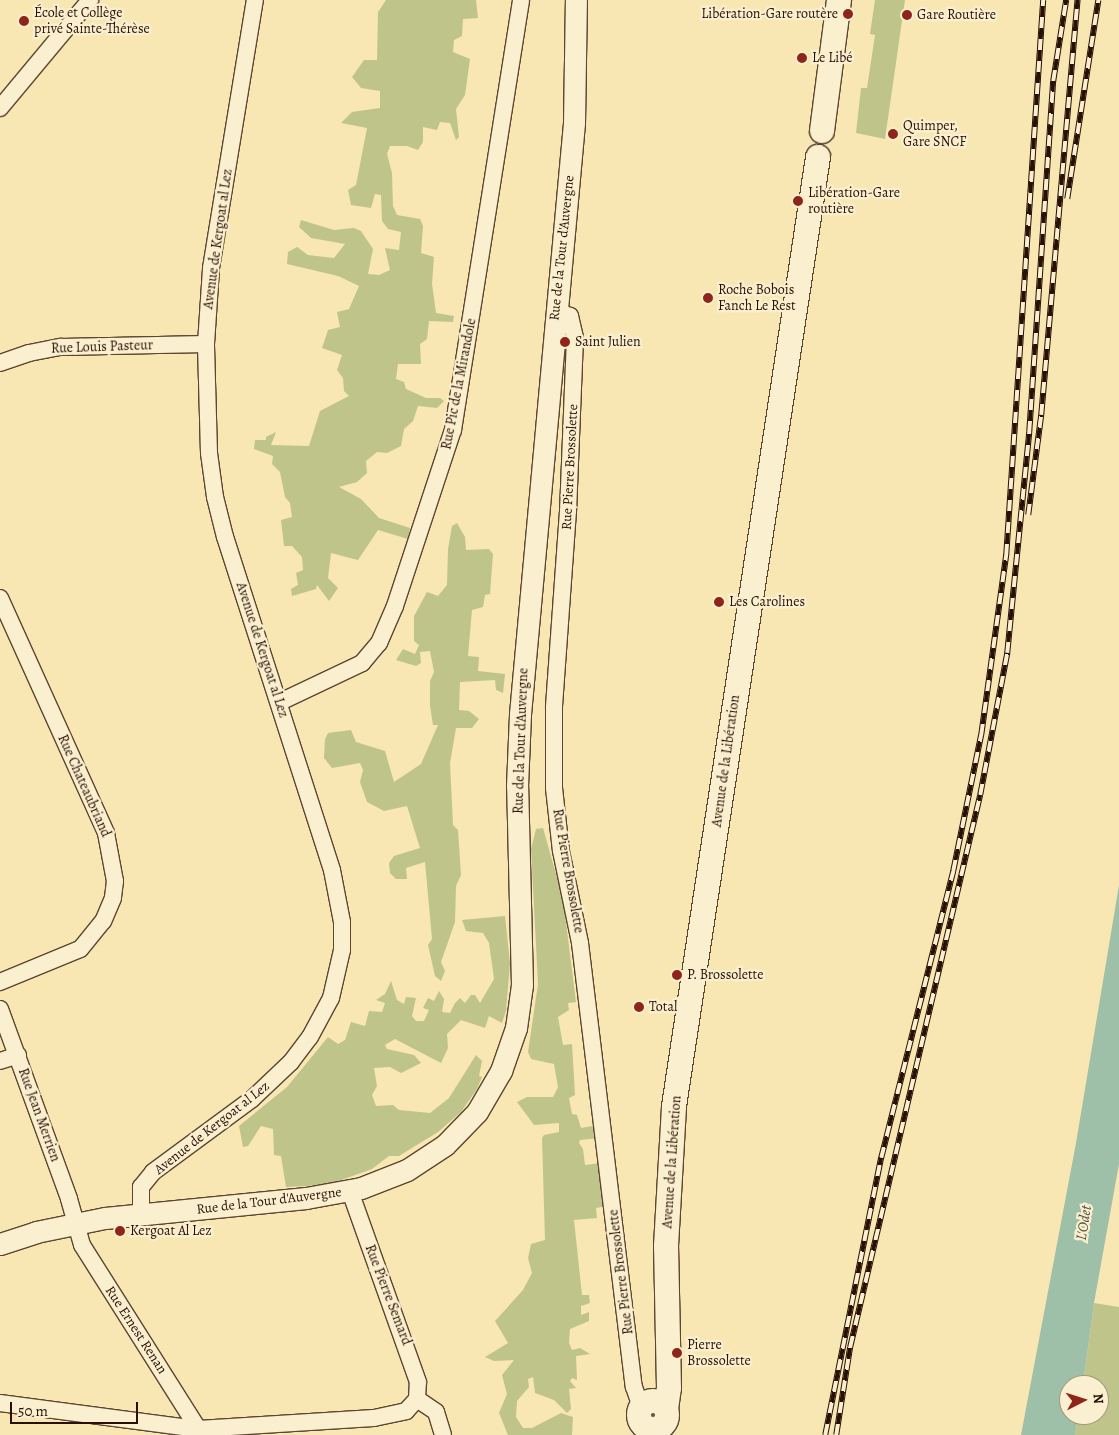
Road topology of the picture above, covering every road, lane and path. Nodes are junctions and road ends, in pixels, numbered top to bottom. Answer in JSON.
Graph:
{"nodes":[{"id":1,"x":90,"y":0,"type":"edge"},
{"id":2,"x":255,"y":0,"type":"edge"},
{"id":3,"x":521,"y":0,"type":"edge"},
{"id":4,"x":576,"y":0,"type":"edge"},
{"id":5,"x":839,"y":0,"type":"edge"},
{"id":6,"x":0,"y":108,"type":"edge"},
{"id":7,"x":556,"y":311,"type":"junction"},
{"id":8,"x":206,"y":344,"type":"junction"},
{"id":9,"x":0,"y":363,"type":"edge"},
{"id":10,"x":0,"y":598,"type":"edge"},
{"id":11,"x":280,"y":702,"type":"junction"},
{"id":12,"x":0,"y":982,"type":"edge"},
{"id":13,"x":0,"y":1009,"type":"edge"},
{"id":14,"x":18,"y":1055,"type":"junction"},
{"id":15,"x":0,"y":1061,"type":"edge"},
{"id":16,"x":350,"y":1191,"type":"junction"},
{"id":17,"x":141,"y":1215,"type":"junction"},
{"id":18,"x":77,"y":1228,"type":"junction"},
{"id":19,"x":8,"y":1242,"type":"edge"},
{"id":20,"x":417,"y":1399,"type":"junction"},
{"id":21,"x":0,"y":1404,"type":"edge"},
{"id":22,"x":653,"y":1420,"type":"edge"},
{"id":23,"x":200,"y":1432,"type":"edge"},
{"id":24,"x":443,"y":1435,"type":"edge"}],
"edges":[{"from":1,"to":6,"type":"street"},
{"from":2,"to":8,"type":"street","name":"Avenue de Kergoat al Lez"},
{"from":3,"to":11,"type":"street","name":"Rue Pic de la Mirandole"},
{"from":4,"to":7,"type":"street","name":"Rue de la Tour d'Auvergne"},
{"from":5,"to":22,"type":"main road","name":"Avenue de la Libération"},
{"from":7,"to":16,"type":"street","name":"Rue de la Tour d'Auvergne"},
{"from":7,"to":22,"type":"street","name":"Rue Pierre Brossolette"},
{"from":8,"to":9,"type":"street","name":"Rue Louis Pasteur"},
{"from":8,"to":11,"type":"street","name":"Avenue de Kergoat al Lez"},
{"from":10,"to":12,"type":"street","name":"Rue Chateaubriand"},
{"from":11,"to":17,"type":"street","name":"Avenue de Kergoat al Lez"},
{"from":13,"to":14,"type":"street","name":"Rue Jean Merrien"},
{"from":14,"to":15,"type":"street"},
{"from":14,"to":18,"type":"street","name":"Rue Jean Merrien"},
{"from":16,"to":17,"type":"street","name":"Rue de la Tour d'Auvergne"},
{"from":16,"to":20,"type":"street","name":"Rue Pierre Semard"},
{"from":17,"to":18,"type":"street","name":"Rue de la Tour d'Auvergne"},
{"from":18,"to":19,"type":"street","name":"Rue de la Tour d'Auvergne"},
{"from":18,"to":23,"type":"street","name":"Rue Ernest Renan"},
{"from":20,"to":23,"type":"street"},
{"from":20,"to":24,"type":"street"},
{"from":21,"to":23,"type":"street"}]}
